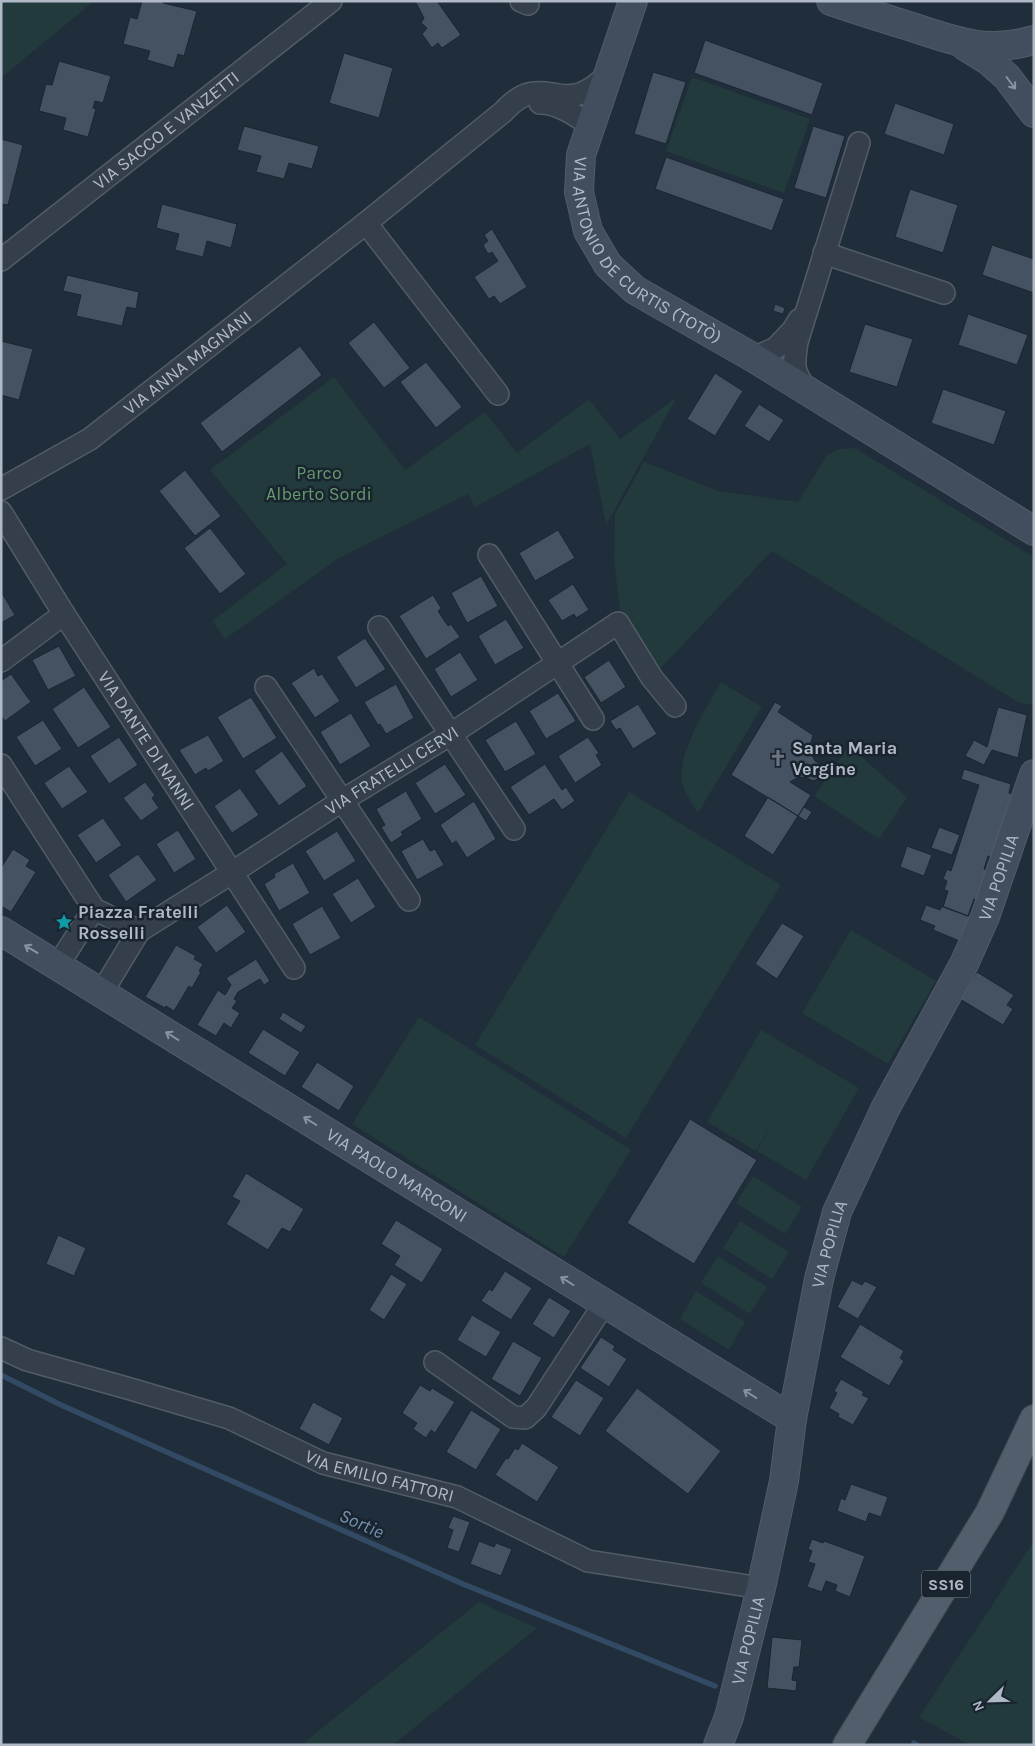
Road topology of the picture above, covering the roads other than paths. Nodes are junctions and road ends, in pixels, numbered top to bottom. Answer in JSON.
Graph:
{"nodes":[{"id":1,"x":331,"y":1,"type":"edge"},
{"id":2,"x":633,"y":1,"type":"edge"},
{"id":3,"x":832,"y":1,"type":"edge"},
{"id":4,"x":1034,"y":40,"type":"edge"},
{"id":5,"x":959,"y":43,"type":"junction"},
{"id":6,"x":608,"y":75,"type":"junction"},
{"id":7,"x":504,"y":112,"type":"junction"},
{"id":8,"x":1034,"y":113,"type":"edge"},
{"id":9,"x":590,"y":125,"type":"junction"},
{"id":10,"x":859,"y":143,"type":"dead end"},
{"id":11,"x":366,"y":223,"type":"junction"},
{"id":12,"x":824,"y":253,"type":"junction"},
{"id":13,"x":1,"y":260,"type":"edge"},
{"id":14,"x":944,"y":293,"type":"dead end"},
{"id":15,"x":806,"y":310,"type":"junction"},
{"id":16,"x":797,"y":342,"type":"junction"},
{"id":17,"x":762,"y":363,"type":"junction"},
{"id":18,"x":809,"y":393,"type":"junction"},
{"id":19,"x":498,"y":394,"type":"dead end"},
{"id":20,"x":1,"y":489,"type":"edge"},
{"id":21,"x":1,"y":512,"type":"edge"},
{"id":22,"x":1034,"y":531,"type":"edge"},
{"id":23,"x":489,"y":555,"type":"dead end"},
{"id":24,"x":64,"y":614,"type":"junction"},
{"id":25,"x":379,"y":626,"type":"dead end"},
{"id":26,"x":1,"y":660,"type":"edge"},
{"id":27,"x":557,"y":663,"type":"junction"},
{"id":28,"x":266,"y":687,"type":"dead end"},
{"id":29,"x":675,"y":706,"type":"dead end"},
{"id":30,"x":593,"y":719,"type":"dead end"},
{"id":31,"x":451,"y":734,"type":"junction"},
{"id":32,"x":1,"y":766,"type":"edge"},
{"id":33,"x":1034,"y":776,"type":"edge"},
{"id":34,"x":343,"y":800,"type":"junction"},
{"id":35,"x":514,"y":829,"type":"dead end"},
{"id":36,"x":233,"y":872,"type":"junction"},
{"id":37,"x":408,"y":900,"type":"dead end"},
{"id":38,"x":94,"y":909,"type":"junction"},
{"id":39,"x":1,"y":931,"type":"edge"},
{"id":40,"x":139,"y":931,"type":"junction"},
{"id":41,"x":58,"y":965,"type":"junction"},
{"id":42,"x":294,"y":968,"type":"dead end"},
{"id":43,"x":102,"y":992,"type":"junction"},
{"id":44,"x":604,"y":1304,"type":"junction"},
{"id":45,"x":1,"y":1348,"type":"edge"},
{"id":46,"x":436,"y":1362,"type":"dead end"},
{"id":47,"x":792,"y":1419,"type":"junction"},
{"id":48,"x":1034,"y":1419,"type":"edge"},
{"id":49,"x":761,"y":1588,"type":"junction"},
{"id":50,"x":718,"y":1745,"type":"edge"},
{"id":51,"x":847,"y":1745,"type":"edge"}],
"edges":[{"from":1,"to":13,"type":"street","name":"VIA SACCO E VANZETTI"},
{"from":2,"to":6,"type":"street","name":"VIA ANTONIO DE CURTIS (TOTÒ)"},
{"from":3,"to":5,"type":"street"},
{"from":4,"to":5,"type":"street"},
{"from":5,"to":8,"type":"street","one_way":true},
{"from":6,"to":7,"type":"street","name":"VIA ANNA MAGNANI"},
{"from":6,"to":9,"type":"street","name":"VIA ANTONIO DE CURTIS (TOTÒ)"},
{"from":7,"to":9,"type":"street","name":"VIA ANNA MAGNANI"},
{"from":7,"to":11,"type":"street","name":"VIA ANNA MAGNANI"},
{"from":9,"to":17,"type":"street","name":"VIA ANTONIO DE CURTIS (TOTÒ)"},
{"from":10,"to":12,"type":"street"},
{"from":11,"to":19,"type":"street"},
{"from":11,"to":20,"type":"street","name":"VIA ANNA MAGNANI"},
{"from":12,"to":14,"type":"street"},
{"from":12,"to":15,"type":"street"},
{"from":15,"to":16,"type":"street"},
{"from":15,"to":17,"type":"street"},
{"from":16,"to":17,"type":"street"},
{"from":16,"to":18,"type":"street"},
{"from":17,"to":18,"type":"street","name":"VIA ANTONIO DE CURTIS (TOTÒ)"},
{"from":18,"to":22,"type":"street","name":"VIA ANTONIO DE CURTIS (TOTÒ)"},
{"from":21,"to":24,"type":"street","name":"VIA DANTE DI NANNI"},
{"from":23,"to":27,"type":"street"},
{"from":24,"to":26,"type":"street"},
{"from":24,"to":36,"type":"street","name":"VIA DANTE DI NANNI"},
{"from":25,"to":31,"type":"street"},
{"from":27,"to":29,"type":"street","name":"VIA FRATELLI CERVI"},
{"from":27,"to":30,"type":"street"},
{"from":27,"to":31,"type":"street","name":"VIA FRATELLI CERVI"},
{"from":28,"to":34,"type":"street"},
{"from":31,"to":34,"type":"street","name":"VIA FRATELLI CERVI"},
{"from":31,"to":35,"type":"street"},
{"from":32,"to":38,"type":"street"},
{"from":33,"to":47,"type":"street","name":"VIA POPILIA"},
{"from":34,"to":36,"type":"street","name":"VIA FRATELLI CERVI"},
{"from":34,"to":37,"type":"street"},
{"from":36,"to":40,"type":"street","name":"VIA FRATELLI CERVI"},
{"from":36,"to":42,"type":"street","name":"VIA DANTE DI NANNI"},
{"from":38,"to":40,"type":"street"},
{"from":38,"to":41,"type":"street"},
{"from":41,"to":39,"type":"street","name":"VIA PAOLO MARCONI","one_way":true},
{"from":40,"to":43,"type":"street","name":"VIA FRATELLI CERVI"},
{"from":41,"to":43,"type":"street","name":"VIA PAOLO MARCONI"},
{"from":44,"to":43,"type":"street","name":"VIA PAOLO MARCONI","one_way":true},
{"from":44,"to":46,"type":"street"},
{"from":47,"to":44,"type":"street","name":"VIA PAOLO MARCONI","one_way":true},
{"from":45,"to":49,"type":"street","name":"VIA EMILIO FATTORI"},
{"from":47,"to":49,"type":"street","name":"VIA POPILIA"},
{"from":48,"to":51,"type":"main road","number":"SS16"},
{"from":49,"to":50,"type":"street","name":"VIA POPILIA"}]}
